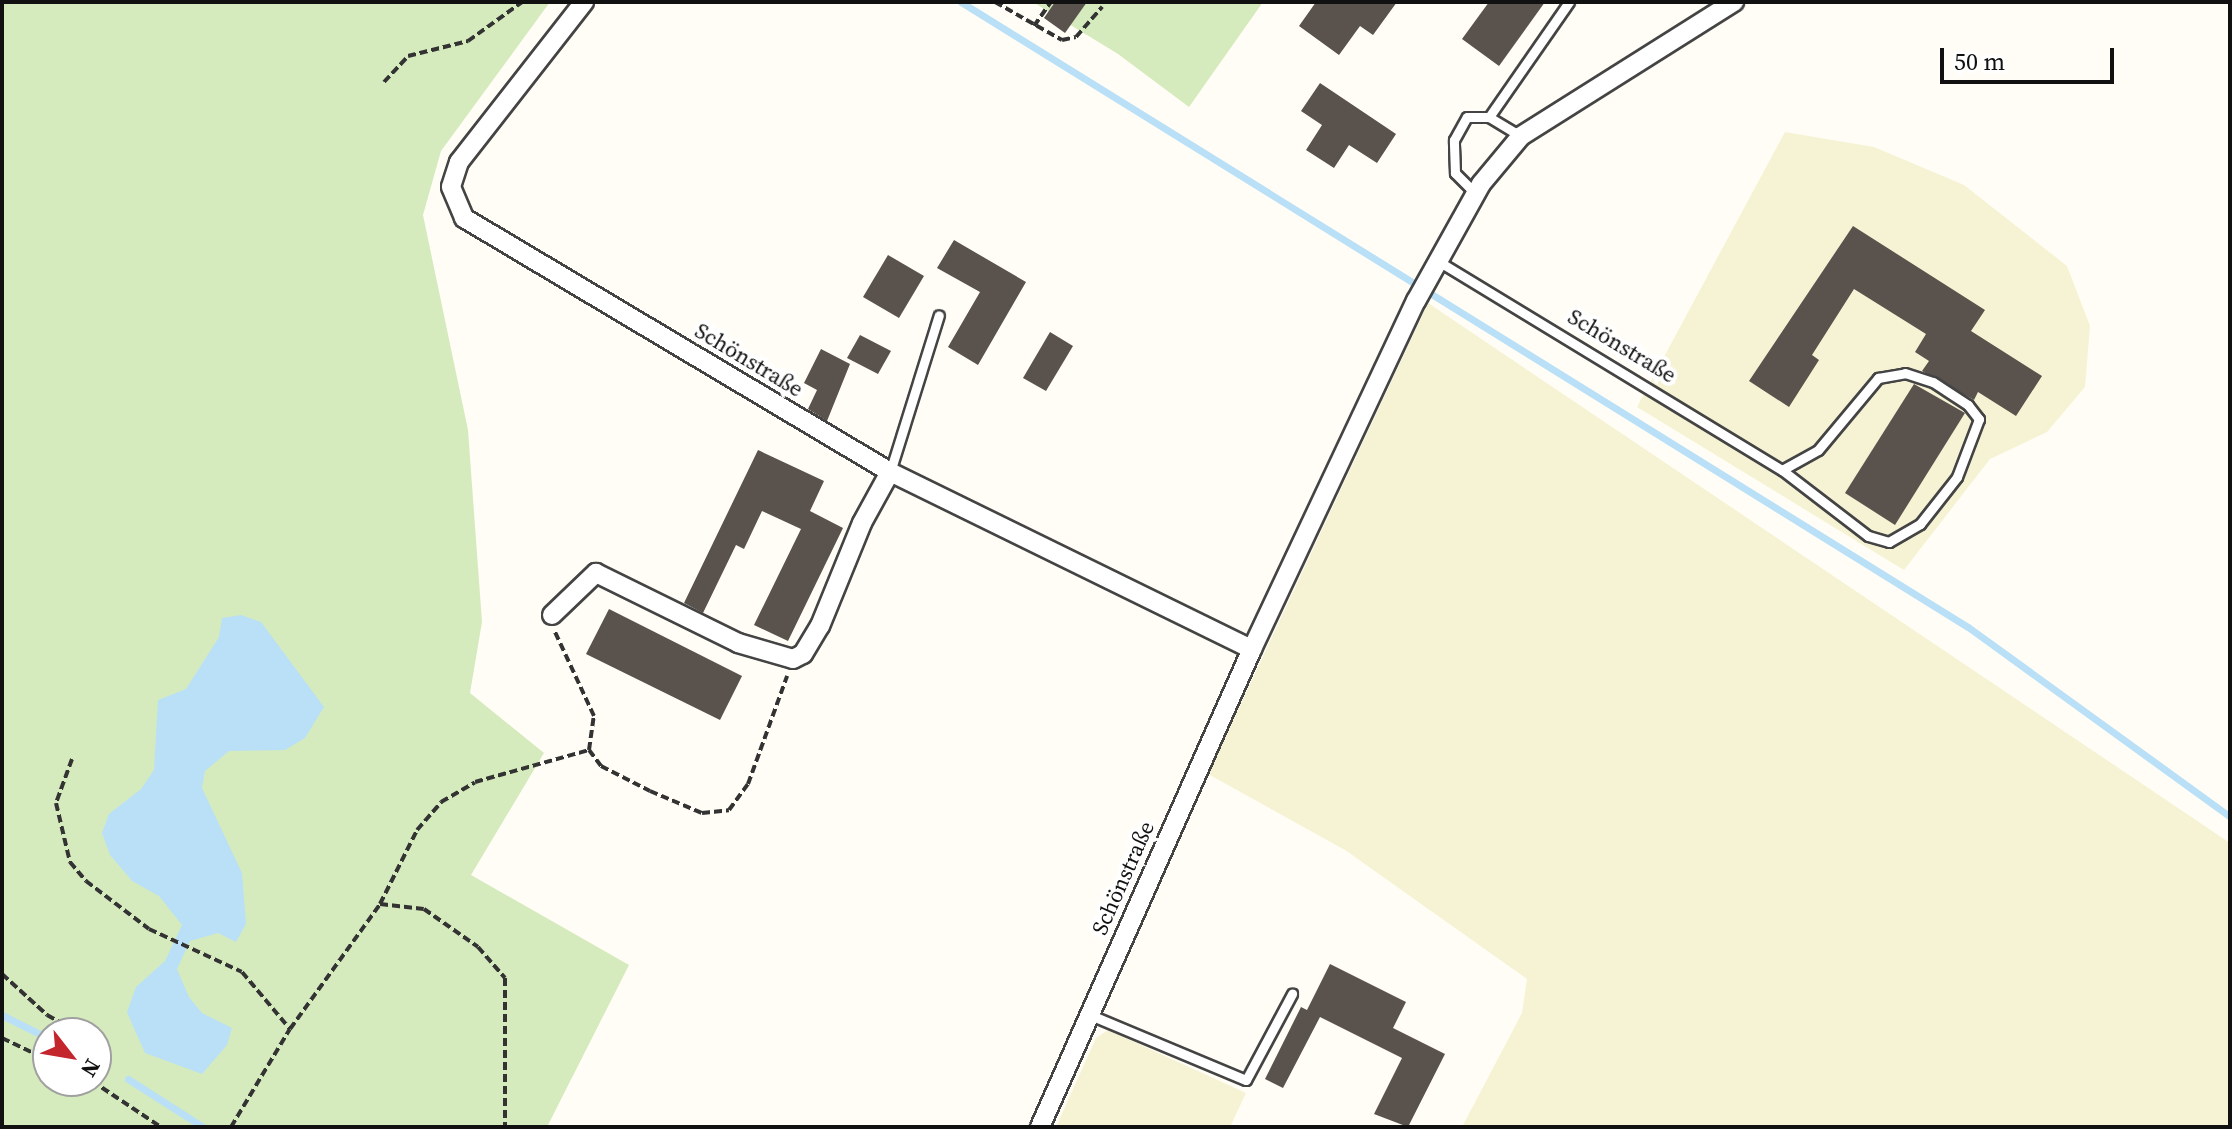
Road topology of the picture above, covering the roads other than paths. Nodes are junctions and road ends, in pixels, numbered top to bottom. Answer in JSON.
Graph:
{"nodes":[{"id":1,"x":584,"y":2,"type":"edge"},
{"id":2,"x":1569,"y":2,"type":"edge"},
{"id":3,"x":1734,"y":2,"type":"edge"},
{"id":4,"x":1489,"y":117,"type":"junction"},
{"id":5,"x":1521,"y":136,"type":"junction"},
{"id":6,"x":1476,"y":194,"type":"junction"},
{"id":7,"x":1434,"y":268,"type":"junction"},
{"id":8,"x":939,"y":315,"type":"dead end"},
{"id":9,"x":1782,"y":470,"type":"junction"},
{"id":10,"x":890,"y":472,"type":"junction"},
{"id":11,"x":552,"y":615,"type":"road end"},
{"id":12,"x":1252,"y":649,"type":"junction"},
{"id":13,"x":1292,"y":994,"type":"dead end"},
{"id":14,"x":1088,"y":1014,"type":"junction"},
{"id":15,"x":1040,"y":1127,"type":"edge"}],
"edges":[{"from":1,"to":10,"type":"street","name":"Schönstraße"},
{"from":2,"to":4,"type":"lane"},
{"from":3,"to":5,"type":"street","name":"Schönstraße"},
{"from":4,"to":5,"type":"lane"},
{"from":4,"to":6,"type":"lane"},
{"from":5,"to":6,"type":"street","name":"Schönstraße"},
{"from":6,"to":7,"type":"street","name":"Schönstraße"},
{"from":7,"to":9,"type":"lane","name":"Schönstraße"},
{"from":7,"to":12,"type":"street","name":"Schönstraße"},
{"from":8,"to":10,"type":"lane"},
{"from":9,"to":9,"type":"lane","name":"Schönstraße"},
{"from":10,"to":11,"type":"street"},
{"from":10,"to":12,"type":"street","name":"Schönstraße"},
{"from":12,"to":14,"type":"street","name":"Schönstraße"},
{"from":13,"to":14,"type":"lane"},
{"from":14,"to":15,"type":"street","name":"Schönstraße"}]}
